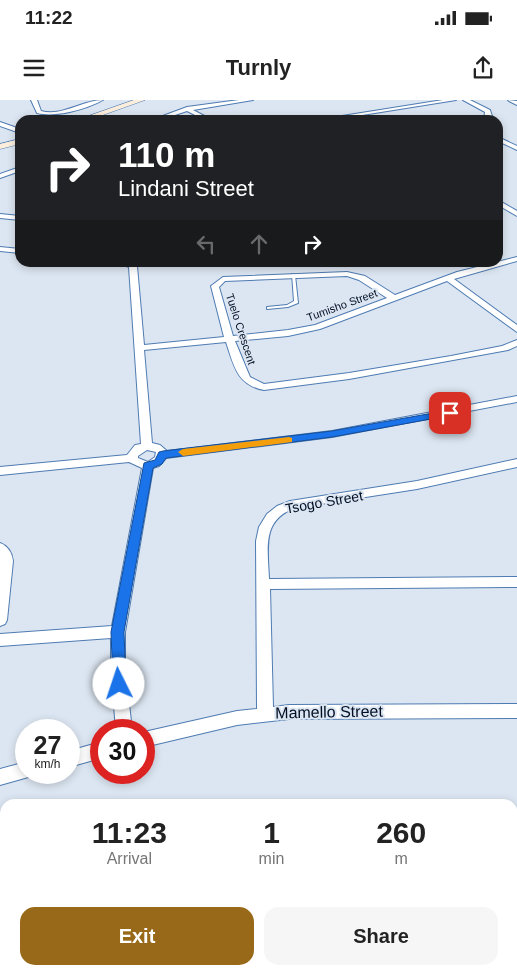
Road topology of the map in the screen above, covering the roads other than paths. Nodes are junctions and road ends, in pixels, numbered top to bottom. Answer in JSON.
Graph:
{"nodes":[{"id":1,"x":34,"y":100,"type":"edge"},
{"id":2,"x":100,"y":100,"type":"edge"},
{"id":3,"x":141,"y":100,"type":"edge"},
{"id":4,"x":250,"y":100,"type":"edge"},
{"id":5,"x":453,"y":100,"type":"edge"},
{"id":6,"x":466,"y":100,"type":"edge"},
{"id":7,"x":511,"y":100,"type":"edge"},
{"id":8,"x":517,"y":102,"type":"edge"},
{"id":9,"x":187,"y":109,"type":"junction"},
{"id":10,"x":96,"y":115,"type":"edge"},
{"id":11,"x":169,"y":115,"type":"edge"},
{"id":12,"x":200,"y":115,"type":"edge"},
{"id":13,"x":353,"y":115,"type":"edge"},
{"id":14,"x":489,"y":115,"type":"edge"},
{"id":15,"x":0,"y":124,"type":"edge"},
{"id":16,"x":15,"y":129,"type":"edge"},
{"id":17,"x":503,"y":141,"type":"edge"},
{"id":18,"x":15,"y":142,"type":"edge"},
{"id":19,"x":0,"y":147,"type":"edge"},
{"id":20,"x":517,"y":148,"type":"edge"},
{"id":21,"x":15,"y":171,"type":"edge"},
{"id":22,"x":0,"y":176,"type":"edge"},
{"id":23,"x":503,"y":205,"type":"edge"},
{"id":24,"x":517,"y":214,"type":"edge"},
{"id":25,"x":0,"y":216,"type":"edge"},
{"id":26,"x":15,"y":218,"type":"edge"},
{"id":27,"x":0,"y":249,"type":"edge"},
{"id":28,"x":15,"y":251,"type":"edge"},
{"id":29,"x":134,"y":267,"type":"edge"},
{"id":30,"x":491,"y":267,"type":"edge"},
{"id":31,"x":293,"y":275,"type":"junction"},
{"id":32,"x":448,"y":278,"type":"junction"},
{"id":33,"x":393,"y":298,"type":"junction"},
{"id":34,"x":269,"y":308,"type":"dead end"},
{"id":35,"x":517,"y":329,"type":"edge"},
{"id":36,"x":230,"y":338,"type":"junction"},
{"id":37,"x":517,"y":343,"type":"edge"},
{"id":38,"x":138,"y":348,"type":"junction"},
{"id":39,"x":517,"y":399,"type":"edge"},
{"id":40,"x":147,"y":446,"type":"junction"},
{"id":41,"x":163,"y":455,"type":"junction"},
{"id":42,"x":132,"y":458,"type":"junction"},
{"id":43,"x":517,"y":463,"type":"edge"},
{"id":44,"x":148,"y":466,"type":"junction"},
{"id":45,"x":0,"y":471,"type":"edge"},
{"id":46,"x":0,"y":548,"type":"edge"},
{"id":47,"x":517,"y":582,"type":"edge"},
{"id":48,"x":264,"y":584,"type":"junction"},
{"id":49,"x":0,"y":620,"type":"edge"},
{"id":50,"x":118,"y":632,"type":"junction"},
{"id":51,"x":0,"y":640,"type":"edge"},
{"id":52,"x":517,"y":711,"type":"edge"},
{"id":53,"x":265,"y":714,"type":"junction"},
{"id":54,"x":123,"y":719,"type":"edge"},
{"id":55,"x":155,"y":737,"type":"edge"},
{"id":56,"x":15,"y":773,"type":"edge"},
{"id":57,"x":0,"y":777,"type":"edge"}],
"edges":[{"from":1,"to":2,"type":"street"},
{"from":3,"to":10,"type":"street"},
{"from":4,"to":9,"type":"street"},
{"from":5,"to":13,"type":"street"},
{"from":6,"to":14,"type":"street"},
{"from":7,"to":8,"type":"street"},
{"from":9,"to":11,"type":"street"},
{"from":9,"to":12,"type":"street"},
{"from":15,"to":16,"type":"street"},
{"from":17,"to":20,"type":"street"},
{"from":18,"to":19,"type":"street"},
{"from":21,"to":22,"type":"street"},
{"from":23,"to":24,"type":"street"},
{"from":25,"to":26,"type":"street"},
{"from":27,"to":28,"type":"street"},
{"from":29,"to":38,"type":"street"},
{"from":30,"to":32,"type":"street","name":"Tumisho Street"},
{"from":31,"to":33,"type":"street","name":"Tuelo Crescent"},
{"from":31,"to":34,"type":"lane"},
{"from":31,"to":36,"type":"street","name":"Tuelo Crescent"},
{"from":32,"to":33,"type":"street","name":"Tumisho Street"},
{"from":32,"to":35,"type":"street"},
{"from":33,"to":36,"type":"street","name":"Tumisho Street"},
{"from":36,"to":37,"type":"street","name":"Tuelo Crescent"},
{"from":36,"to":38,"type":"street","name":"Tumisho Street"},
{"from":38,"to":40,"type":"street"},
{"from":39,"to":41,"type":"street"},
{"from":40,"to":41,"type":"street"},
{"from":40,"to":42,"type":"street"},
{"from":41,"to":44,"type":"street"},
{"from":42,"to":44,"type":"street"},
{"from":42,"to":45,"type":"street"},
{"from":43,"to":48,"type":"street","name":"Tsogo Street"},
{"from":44,"to":50,"type":"street"},
{"from":46,"to":49,"type":"street"},
{"from":47,"to":48,"type":"street"},
{"from":48,"to":53,"type":"street","name":"Tsogo Street"},
{"from":50,"to":51,"type":"street"},
{"from":50,"to":54,"type":"street"},
{"from":52,"to":53,"type":"street","name":"Mamello Street"},
{"from":53,"to":55,"type":"street","name":"Mamello Street"},
{"from":56,"to":57,"type":"street"}]}
